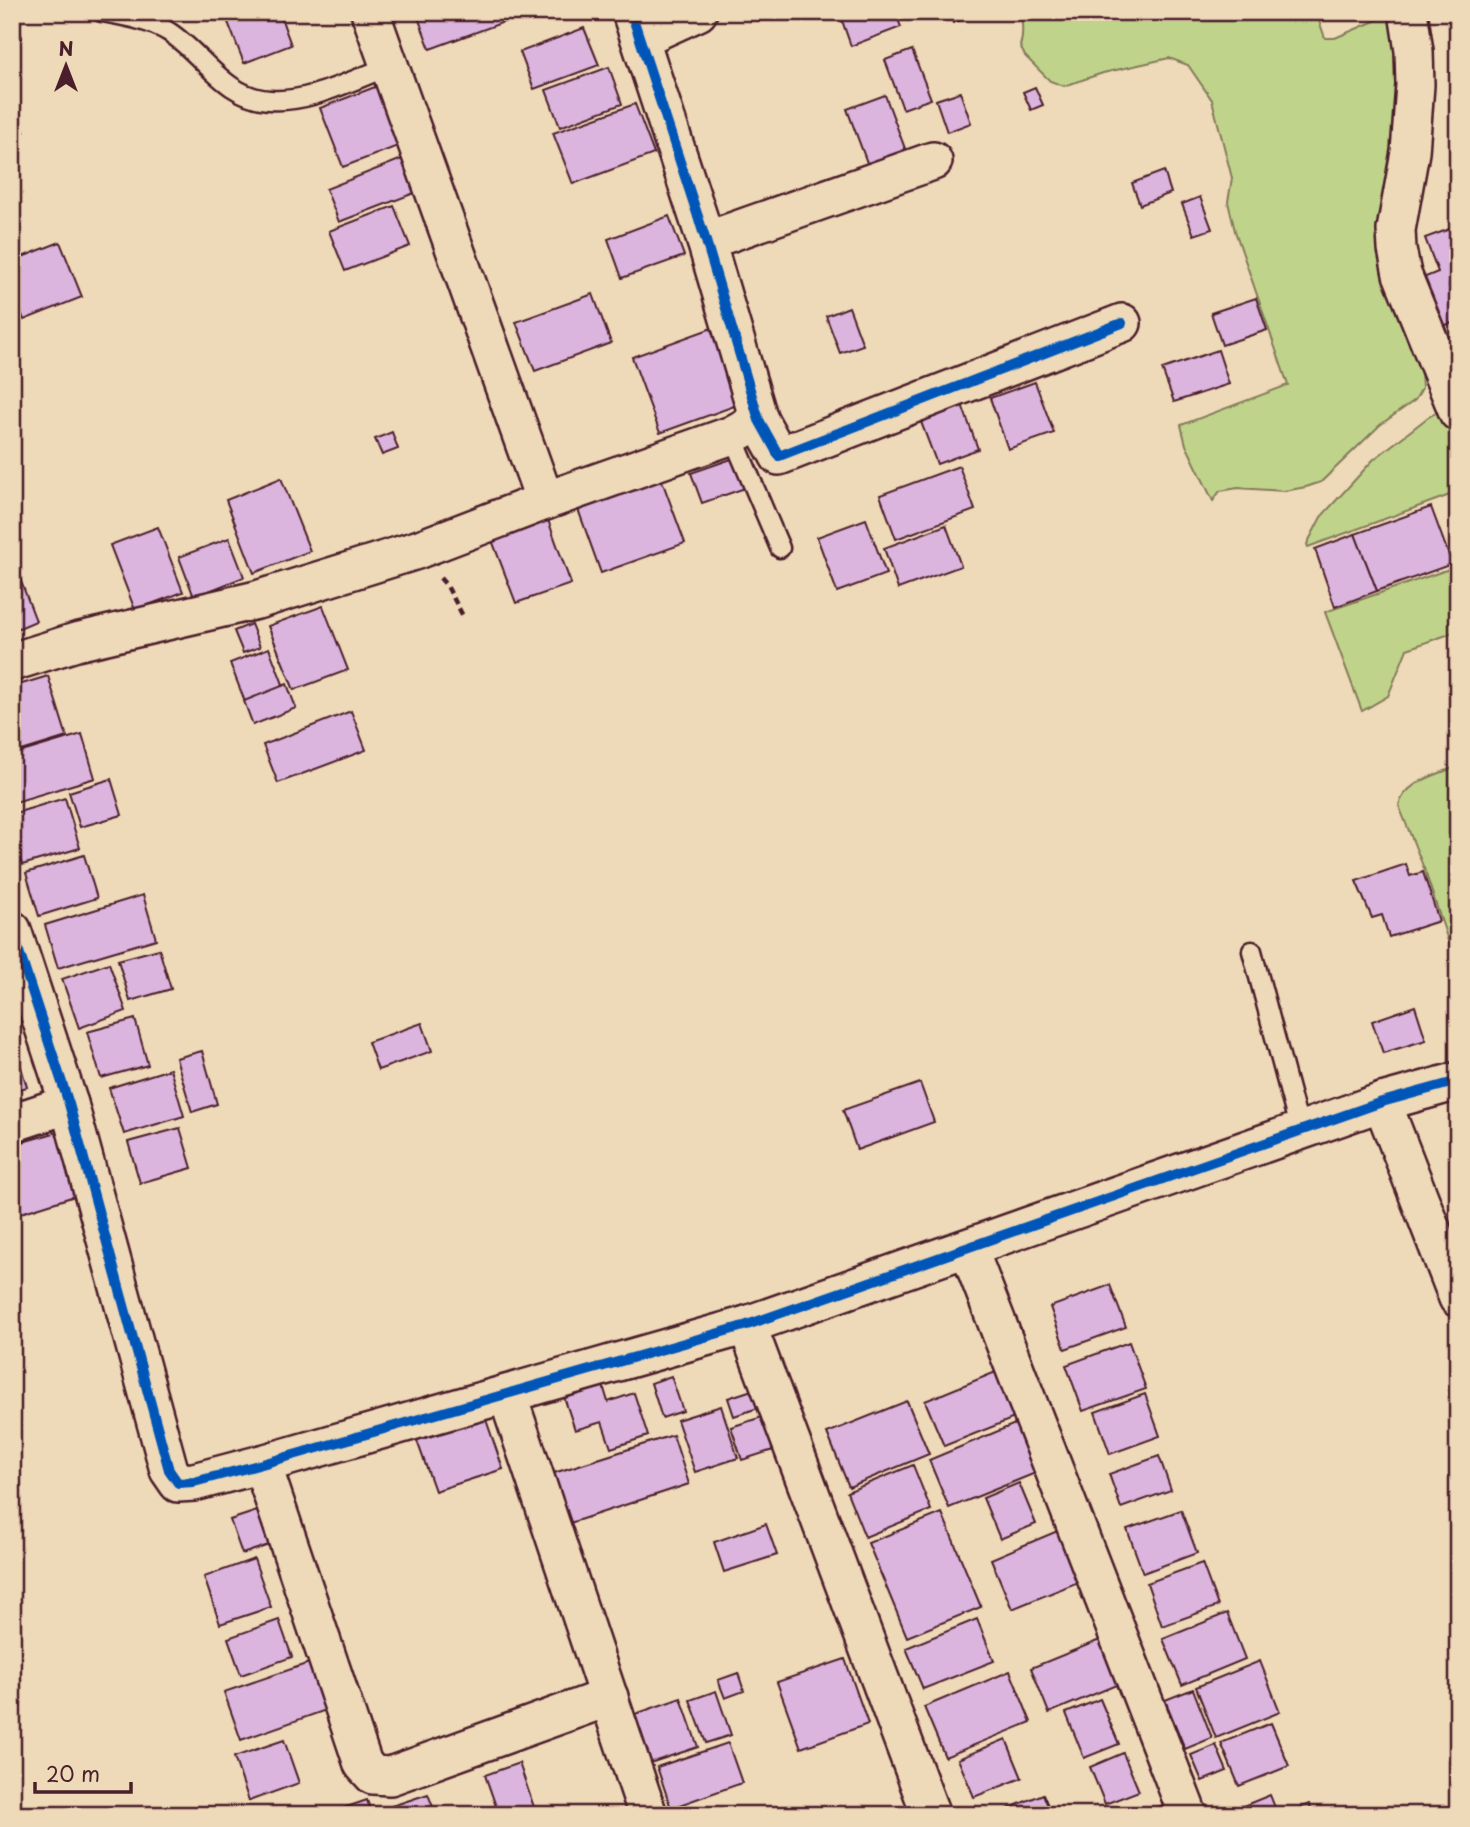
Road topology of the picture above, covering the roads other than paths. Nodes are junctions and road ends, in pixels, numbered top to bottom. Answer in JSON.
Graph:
{"nodes":[{"id":1,"x":102,"y":12,"type":"edge"},
{"id":2,"x":370,"y":12,"type":"edge"},
{"id":3,"x":698,"y":12,"type":"edge"},
{"id":4,"x":1408,"y":12,"type":"edge"},
{"id":5,"x":636,"y":25,"type":"edge"},
{"id":6,"x":388,"y":66,"type":"junction"},
{"id":7,"x":933,"y":161,"type":"dead end"},
{"id":8,"x":706,"y":241,"type":"junction"},
{"id":9,"x":1122,"y":323,"type":"dead end"},
{"id":10,"x":1458,"y":412,"type":"edge"},
{"id":11,"x":746,"y":428,"type":"junction"},
{"id":12,"x":545,"y":501,"type":"junction"},
{"id":13,"x":780,"y":548,"type":"dead end"},
{"id":14,"x":12,"y":662,"type":"edge"},
{"id":15,"x":12,"y":930,"type":"edge"},
{"id":16,"x":1252,"y":951,"type":"dead end"},
{"id":17,"x":1458,"y":1081,"type":"edge"},
{"id":18,"x":1382,"y":1102,"type":"junction"},
{"id":19,"x":69,"y":1104,"type":"junction"},
{"id":20,"x":12,"y":1123,"type":"edge"},
{"id":21,"x":1300,"y":1131,"type":"junction"},
{"id":22,"x":968,"y":1248,"type":"junction"},
{"id":23,"x":1458,"y":1298,"type":"edge"},
{"id":24,"x":747,"y":1325,"type":"junction"},
{"id":25,"x":507,"y":1394,"type":"junction"},
{"id":26,"x":262,"y":1464,"type":"junction"},
{"id":27,"x":609,"y":1697,"type":"junction"},
{"id":28,"x":648,"y":1815,"type":"edge"},
{"id":29,"x":931,"y":1815,"type":"edge"},
{"id":30,"x":1188,"y":1815,"type":"edge"}],
"edges":[{"from":1,"to":6,"type":"lane"},
{"from":2,"to":6,"type":"street"},
{"from":3,"to":5,"type":"street"},
{"from":4,"to":10,"type":"street"},
{"from":5,"to":8,"type":"street"},
{"from":6,"to":12,"type":"street"},
{"from":7,"to":8,"type":"street"},
{"from":8,"to":11,"type":"street"},
{"from":9,"to":11,"type":"street"},
{"from":11,"to":12,"type":"street"},
{"from":11,"to":13,"type":"lane"},
{"from":12,"to":14,"type":"street"},
{"from":15,"to":19,"type":"street"},
{"from":16,"to":21,"type":"lane"},
{"from":17,"to":18,"type":"street"},
{"from":18,"to":21,"type":"street"},
{"from":18,"to":23,"type":"street"},
{"from":19,"to":20,"type":"street"},
{"from":19,"to":26,"type":"street"},
{"from":21,"to":22,"type":"street"},
{"from":22,"to":24,"type":"street"},
{"from":22,"to":30,"type":"street"},
{"from":24,"to":25,"type":"street"},
{"from":24,"to":29,"type":"street"},
{"from":25,"to":26,"type":"street"},
{"from":25,"to":27,"type":"street"},
{"from":26,"to":27,"type":"street"},
{"from":27,"to":28,"type":"street"}]}
